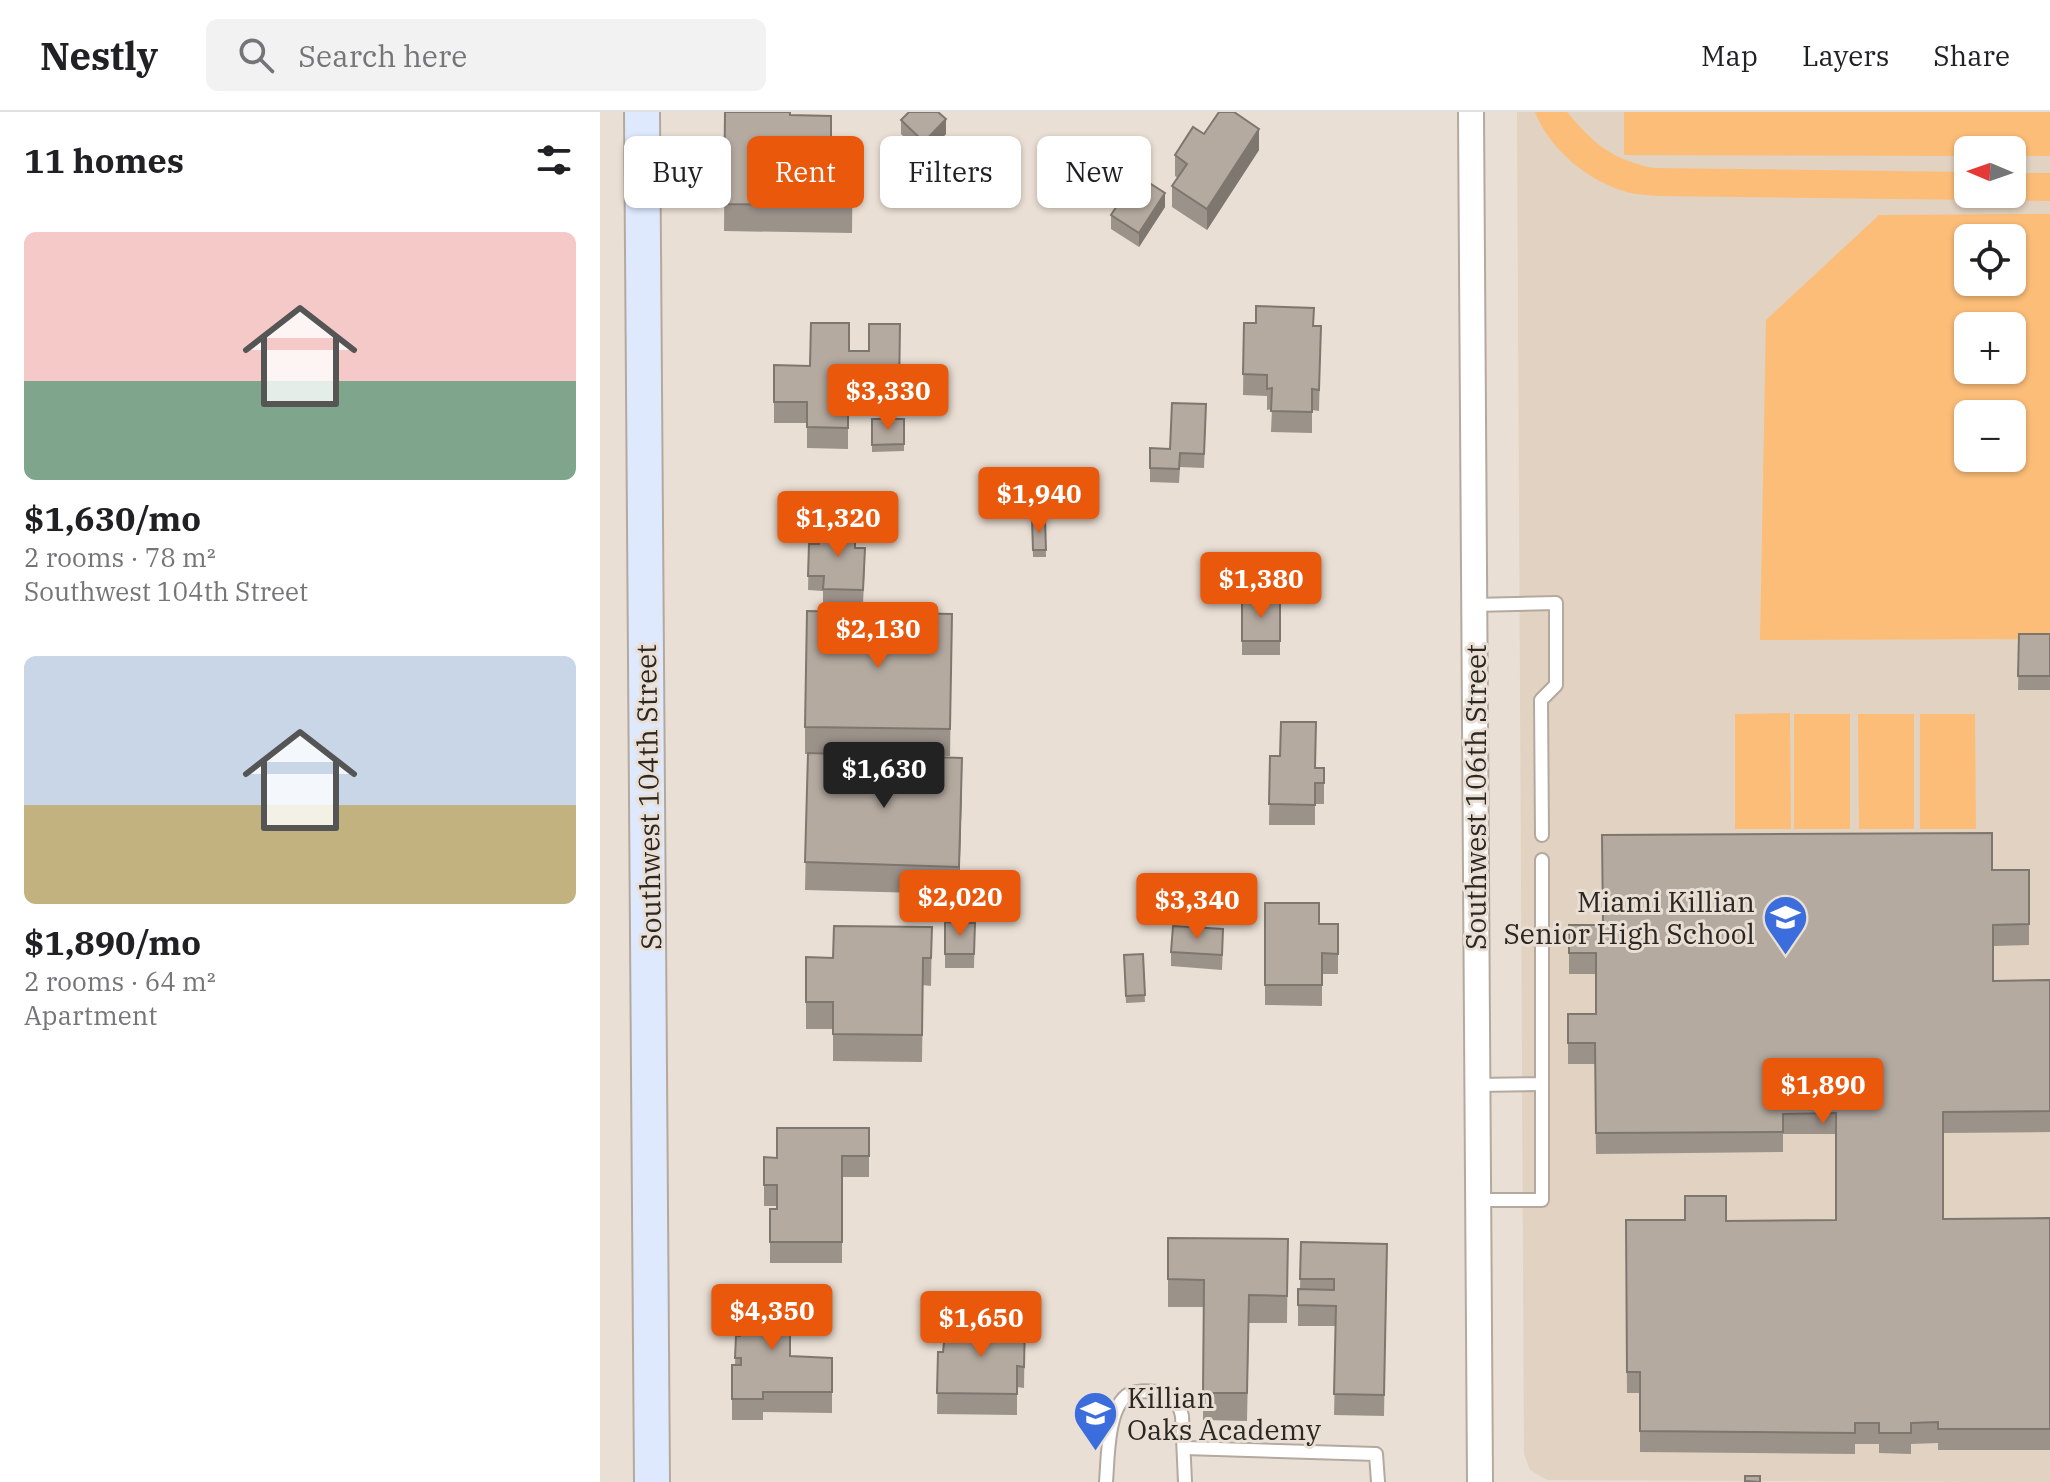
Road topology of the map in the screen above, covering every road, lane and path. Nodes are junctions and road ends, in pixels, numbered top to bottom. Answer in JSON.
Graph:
{"nodes":[{"id":1,"x":642,"y":112,"type":"edge"},
{"id":2,"x":1471,"y":112,"type":"edge"},
{"id":3,"x":1474,"y":605,"type":"junction"},
{"id":4,"x":1542,"y":835,"type":"dead end"},
{"id":5,"x":1542,"y":860,"type":"dead end"},
{"id":6,"x":1542,"y":1084,"type":"junction"},
{"id":7,"x":1477,"y":1085,"type":"junction"},
{"id":8,"x":1478,"y":1200,"type":"junction"},
{"id":9,"x":1185,"y":1448,"type":"junction"},
{"id":10,"x":652,"y":1482,"type":"edge"},
{"id":11,"x":1106,"y":1482,"type":"edge"},
{"id":12,"x":1185,"y":1482,"type":"edge"},
{"id":13,"x":1378,"y":1482,"type":"edge"},
{"id":14,"x":1480,"y":1482,"type":"edge"}],
"edges":[{"from":1,"to":10,"type":"street","name":"Southwest 104th Street"},
{"from":2,"to":3,"type":"street","name":"Southwest 106th Street"},
{"from":3,"to":4,"type":"lane"},
{"from":3,"to":7,"type":"street","name":"Southwest 106th Street"},
{"from":5,"to":6,"type":"lane"},
{"from":6,"to":7,"type":"lane"},
{"from":6,"to":8,"type":"lane"},
{"from":7,"to":8,"type":"street","name":"Southwest 106th Street"},
{"from":8,"to":14,"type":"street","name":"Southwest 106th Street"},
{"from":9,"to":11,"type":"lane"},
{"from":9,"to":12,"type":"lane"},
{"from":9,"to":13,"type":"lane"}]}
